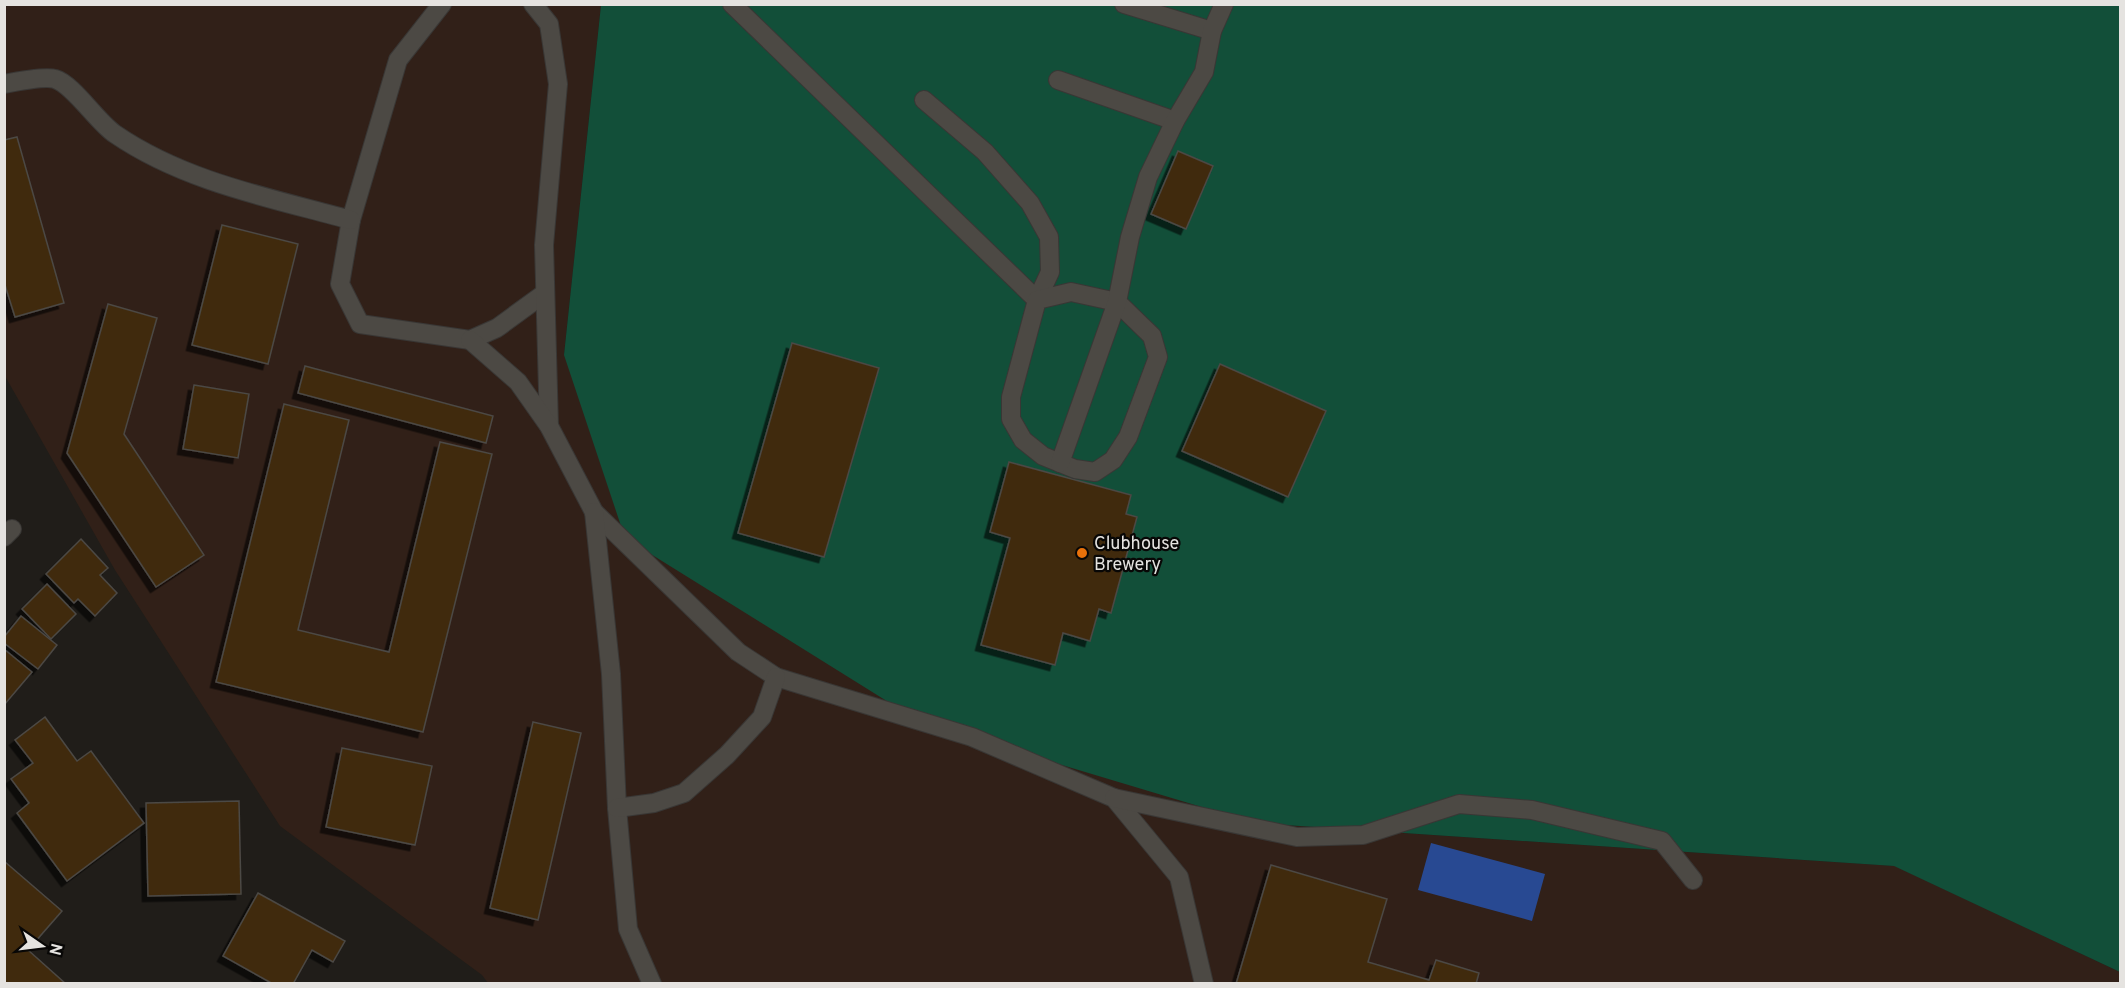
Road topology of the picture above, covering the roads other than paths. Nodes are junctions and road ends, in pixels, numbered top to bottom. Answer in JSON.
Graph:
{"nodes":[{"id":1,"x":442,"y":4,"type":"edge"},
{"id":2,"x":533,"y":4,"type":"edge"},
{"id":3,"x":732,"y":4,"type":"edge"},
{"id":4,"x":1124,"y":4,"type":"edge"},
{"id":5,"x":1224,"y":4,"type":"edge"},
{"id":6,"x":1212,"y":31,"type":"junction"},
{"id":7,"x":1058,"y":80,"type":"dead end"},
{"id":8,"x":4,"y":84,"type":"edge"},
{"id":9,"x":924,"y":100,"type":"dead end"},
{"id":10,"x":1175,"y":121,"type":"junction"},
{"id":11,"x":351,"y":220,"type":"junction"},
{"id":12,"x":544,"y":293,"type":"junction"},
{"id":13,"x":1037,"y":300,"type":"junction"},
{"id":14,"x":1117,"y":302,"type":"junction"},
{"id":15,"x":470,"y":340,"type":"junction"},
{"id":16,"x":549,"y":426,"type":"junction"},
{"id":17,"x":1060,"y":463,"type":"junction"},
{"id":18,"x":594,"y":512,"type":"junction"},
{"id":19,"x":776,"y":677,"type":"junction"},
{"id":20,"x":1114,"y":798,"type":"junction"},
{"id":21,"x":617,"y":808,"type":"junction"},
{"id":22,"x":1693,"y":880,"type":"dead end"},
{"id":23,"x":652,"y":984,"type":"edge"},
{"id":24,"x":1204,"y":984,"type":"edge"}],
"edges":[{"from":1,"to":11,"type":"street"},
{"from":2,"to":12,"type":"street"},
{"from":3,"to":13,"type":"street"},
{"from":4,"to":6,"type":"street"},
{"from":5,"to":6,"type":"street"},
{"from":6,"to":10,"type":"street"},
{"from":7,"to":10,"type":"street"},
{"from":8,"to":11,"type":"street"},
{"from":9,"to":13,"type":"street"},
{"from":10,"to":14,"type":"street"},
{"from":11,"to":15,"type":"street"},
{"from":12,"to":15,"type":"street"},
{"from":12,"to":16,"type":"street"},
{"from":13,"to":14,"type":"street"},
{"from":13,"to":17,"type":"street"},
{"from":14,"to":17,"type":"street"},
{"from":14,"to":17,"type":"street"},
{"from":15,"to":16,"type":"street"},
{"from":16,"to":18,"type":"street"},
{"from":18,"to":19,"type":"street"},
{"from":18,"to":21,"type":"street"},
{"from":19,"to":20,"type":"street"},
{"from":19,"to":21,"type":"street"},
{"from":20,"to":22,"type":"street"},
{"from":20,"to":24,"type":"street"},
{"from":21,"to":23,"type":"street"}]}
